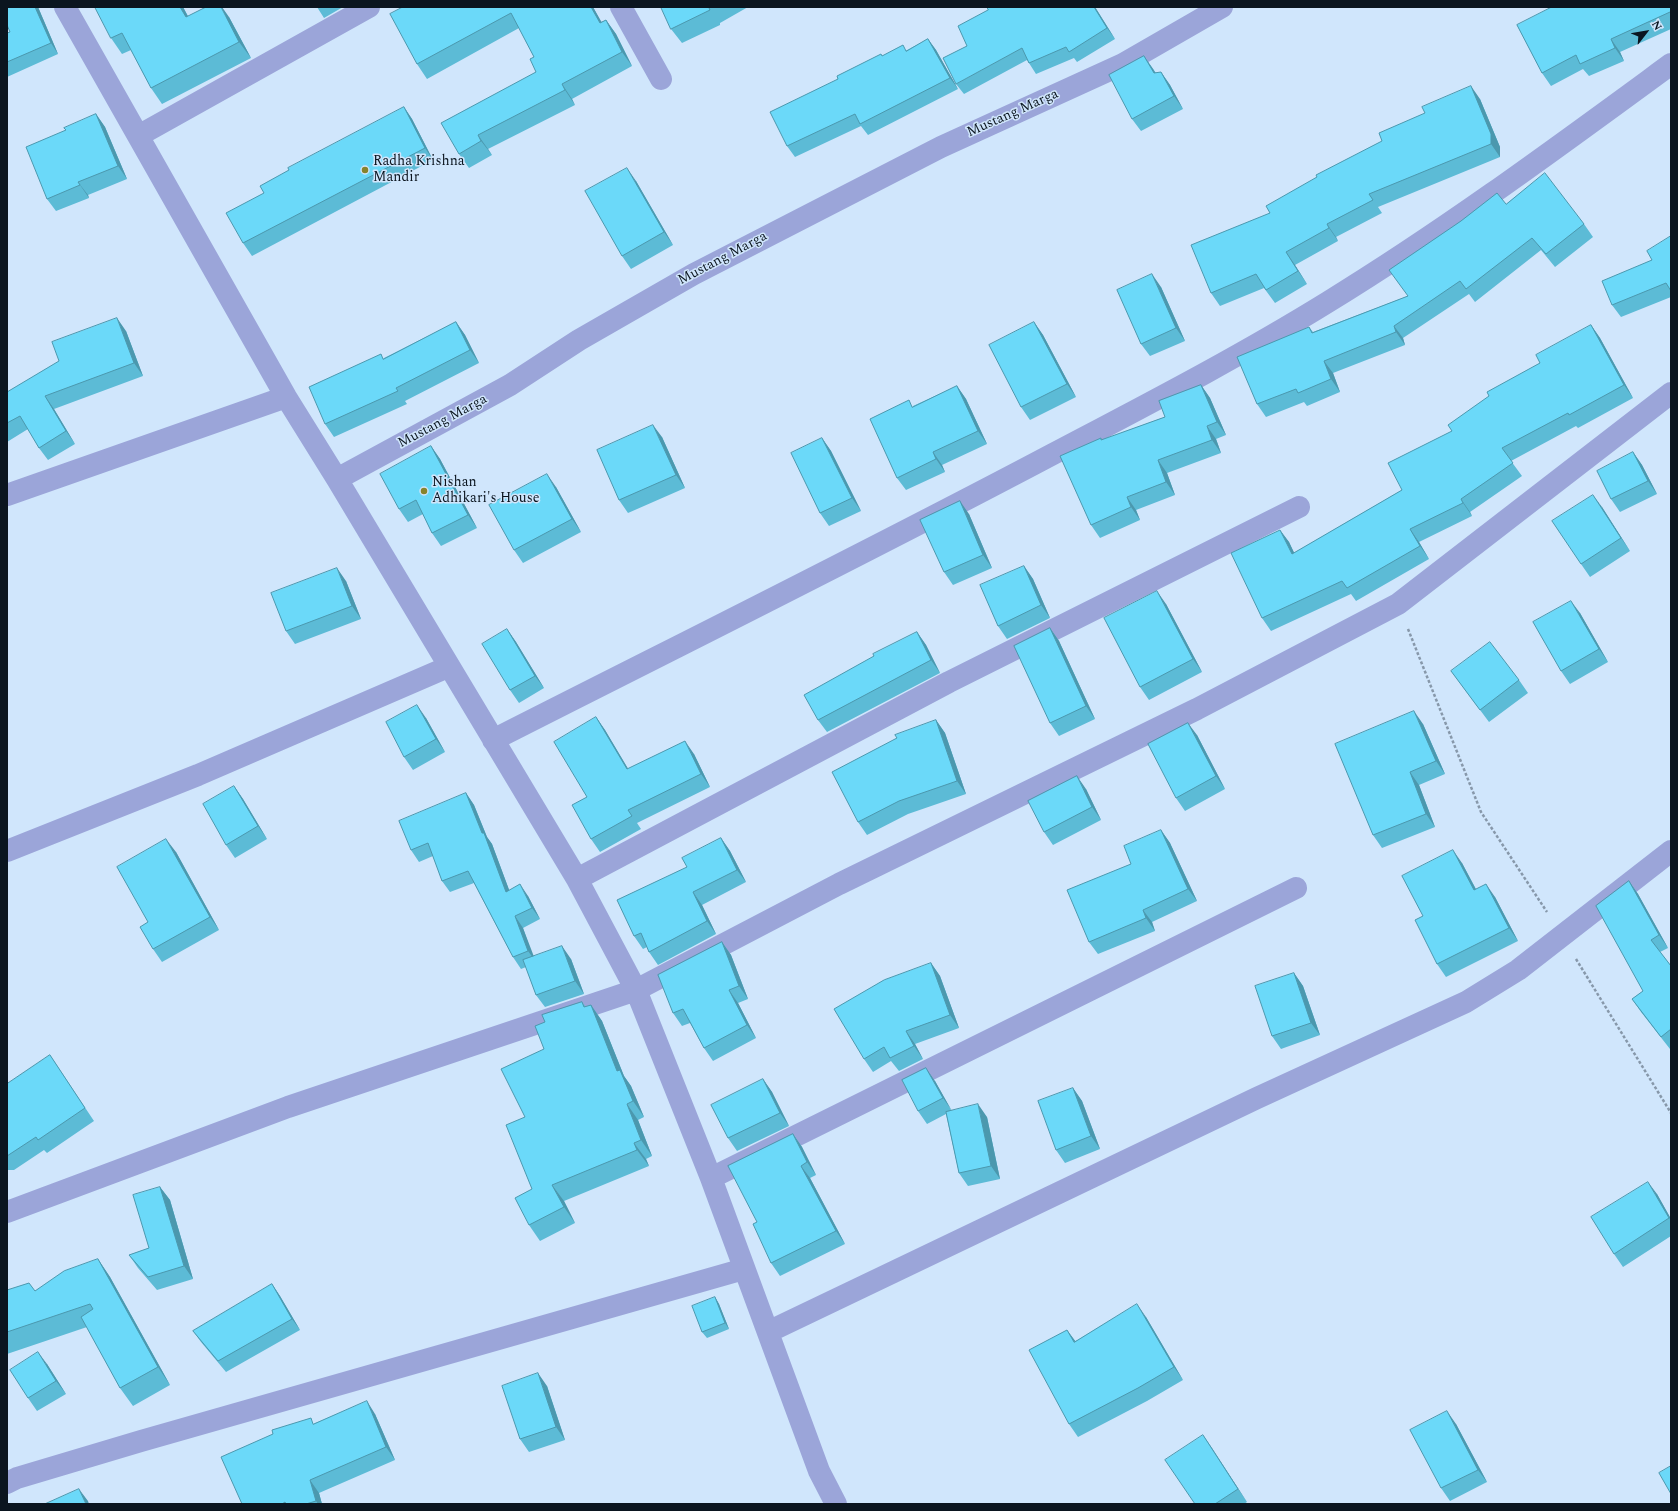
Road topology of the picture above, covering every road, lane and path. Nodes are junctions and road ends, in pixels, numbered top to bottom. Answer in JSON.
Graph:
{"nodes":[{"id":1,"x":65,"y":7,"type":"edge"},
{"id":2,"x":369,"y":7,"type":"edge"},
{"id":3,"x":621,"y":7,"type":"edge"},
{"id":4,"x":1222,"y":7,"type":"edge"},
{"id":5,"x":1671,"y":64,"type":"edge"},
{"id":6,"x":661,"y":79,"type":"dead end"},
{"id":7,"x":138,"y":136,"type":"junction"},
{"id":8,"x":1671,"y":393,"type":"edge"},
{"id":9,"x":286,"y":397,"type":"junction"},
{"id":10,"x":337,"y":479,"type":"junction"},
{"id":11,"x":7,"y":495,"type":"edge"},
{"id":12,"x":1299,"y":507,"type":"dead end"},
{"id":13,"x":1398,"y":604,"type":"junction"},
{"id":14,"x":448,"y":667,"type":"junction"},
{"id":15,"x":493,"y":740,"type":"junction"},
{"id":16,"x":7,"y":851,"type":"edge"},
{"id":17,"x":1671,"y":851,"type":"edge"},
{"id":18,"x":577,"y":880,"type":"junction"},
{"id":19,"x":1296,"y":888,"type":"dead end"},
{"id":20,"x":1562,"y":935,"type":"junction"},
{"id":21,"x":636,"y":990,"type":"junction"},
{"id":22,"x":1671,"y":1112,"type":"edge"},
{"id":23,"x":711,"y":1178,"type":"junction"},
{"id":24,"x":7,"y":1212,"type":"edge"},
{"id":25,"x":744,"y":1269,"type":"junction"},
{"id":26,"x":768,"y":1332,"type":"junction"},
{"id":27,"x":7,"y":1483,"type":"edge"},
{"id":28,"x":836,"y":1504,"type":"edge"}],
"edges":[{"from":1,"to":7,"type":"street"},
{"from":2,"to":7,"type":"street"},
{"from":3,"to":6,"type":"street"},
{"from":4,"to":10,"type":"street","name":"Mustang Marga"},
{"from":5,"to":15,"type":"street"},
{"from":7,"to":9,"type":"street"},
{"from":8,"to":13,"type":"street"},
{"from":9,"to":10,"type":"street"},
{"from":9,"to":11,"type":"street"},
{"from":10,"to":14,"type":"street"},
{"from":12,"to":18,"type":"street"},
{"from":13,"to":20,"type":"path"},
{"from":13,"to":21,"type":"street"},
{"from":14,"to":15,"type":"street"},
{"from":14,"to":16,"type":"street"},
{"from":15,"to":18,"type":"street"},
{"from":17,"to":20,"type":"street"},
{"from":18,"to":21,"type":"street"},
{"from":19,"to":23,"type":"street"},
{"from":20,"to":22,"type":"path"},
{"from":20,"to":26,"type":"street"},
{"from":21,"to":23,"type":"street"},
{"from":21,"to":24,"type":"street"},
{"from":23,"to":25,"type":"street"},
{"from":25,"to":26,"type":"street"},
{"from":25,"to":27,"type":"street"},
{"from":26,"to":28,"type":"street"}]}
